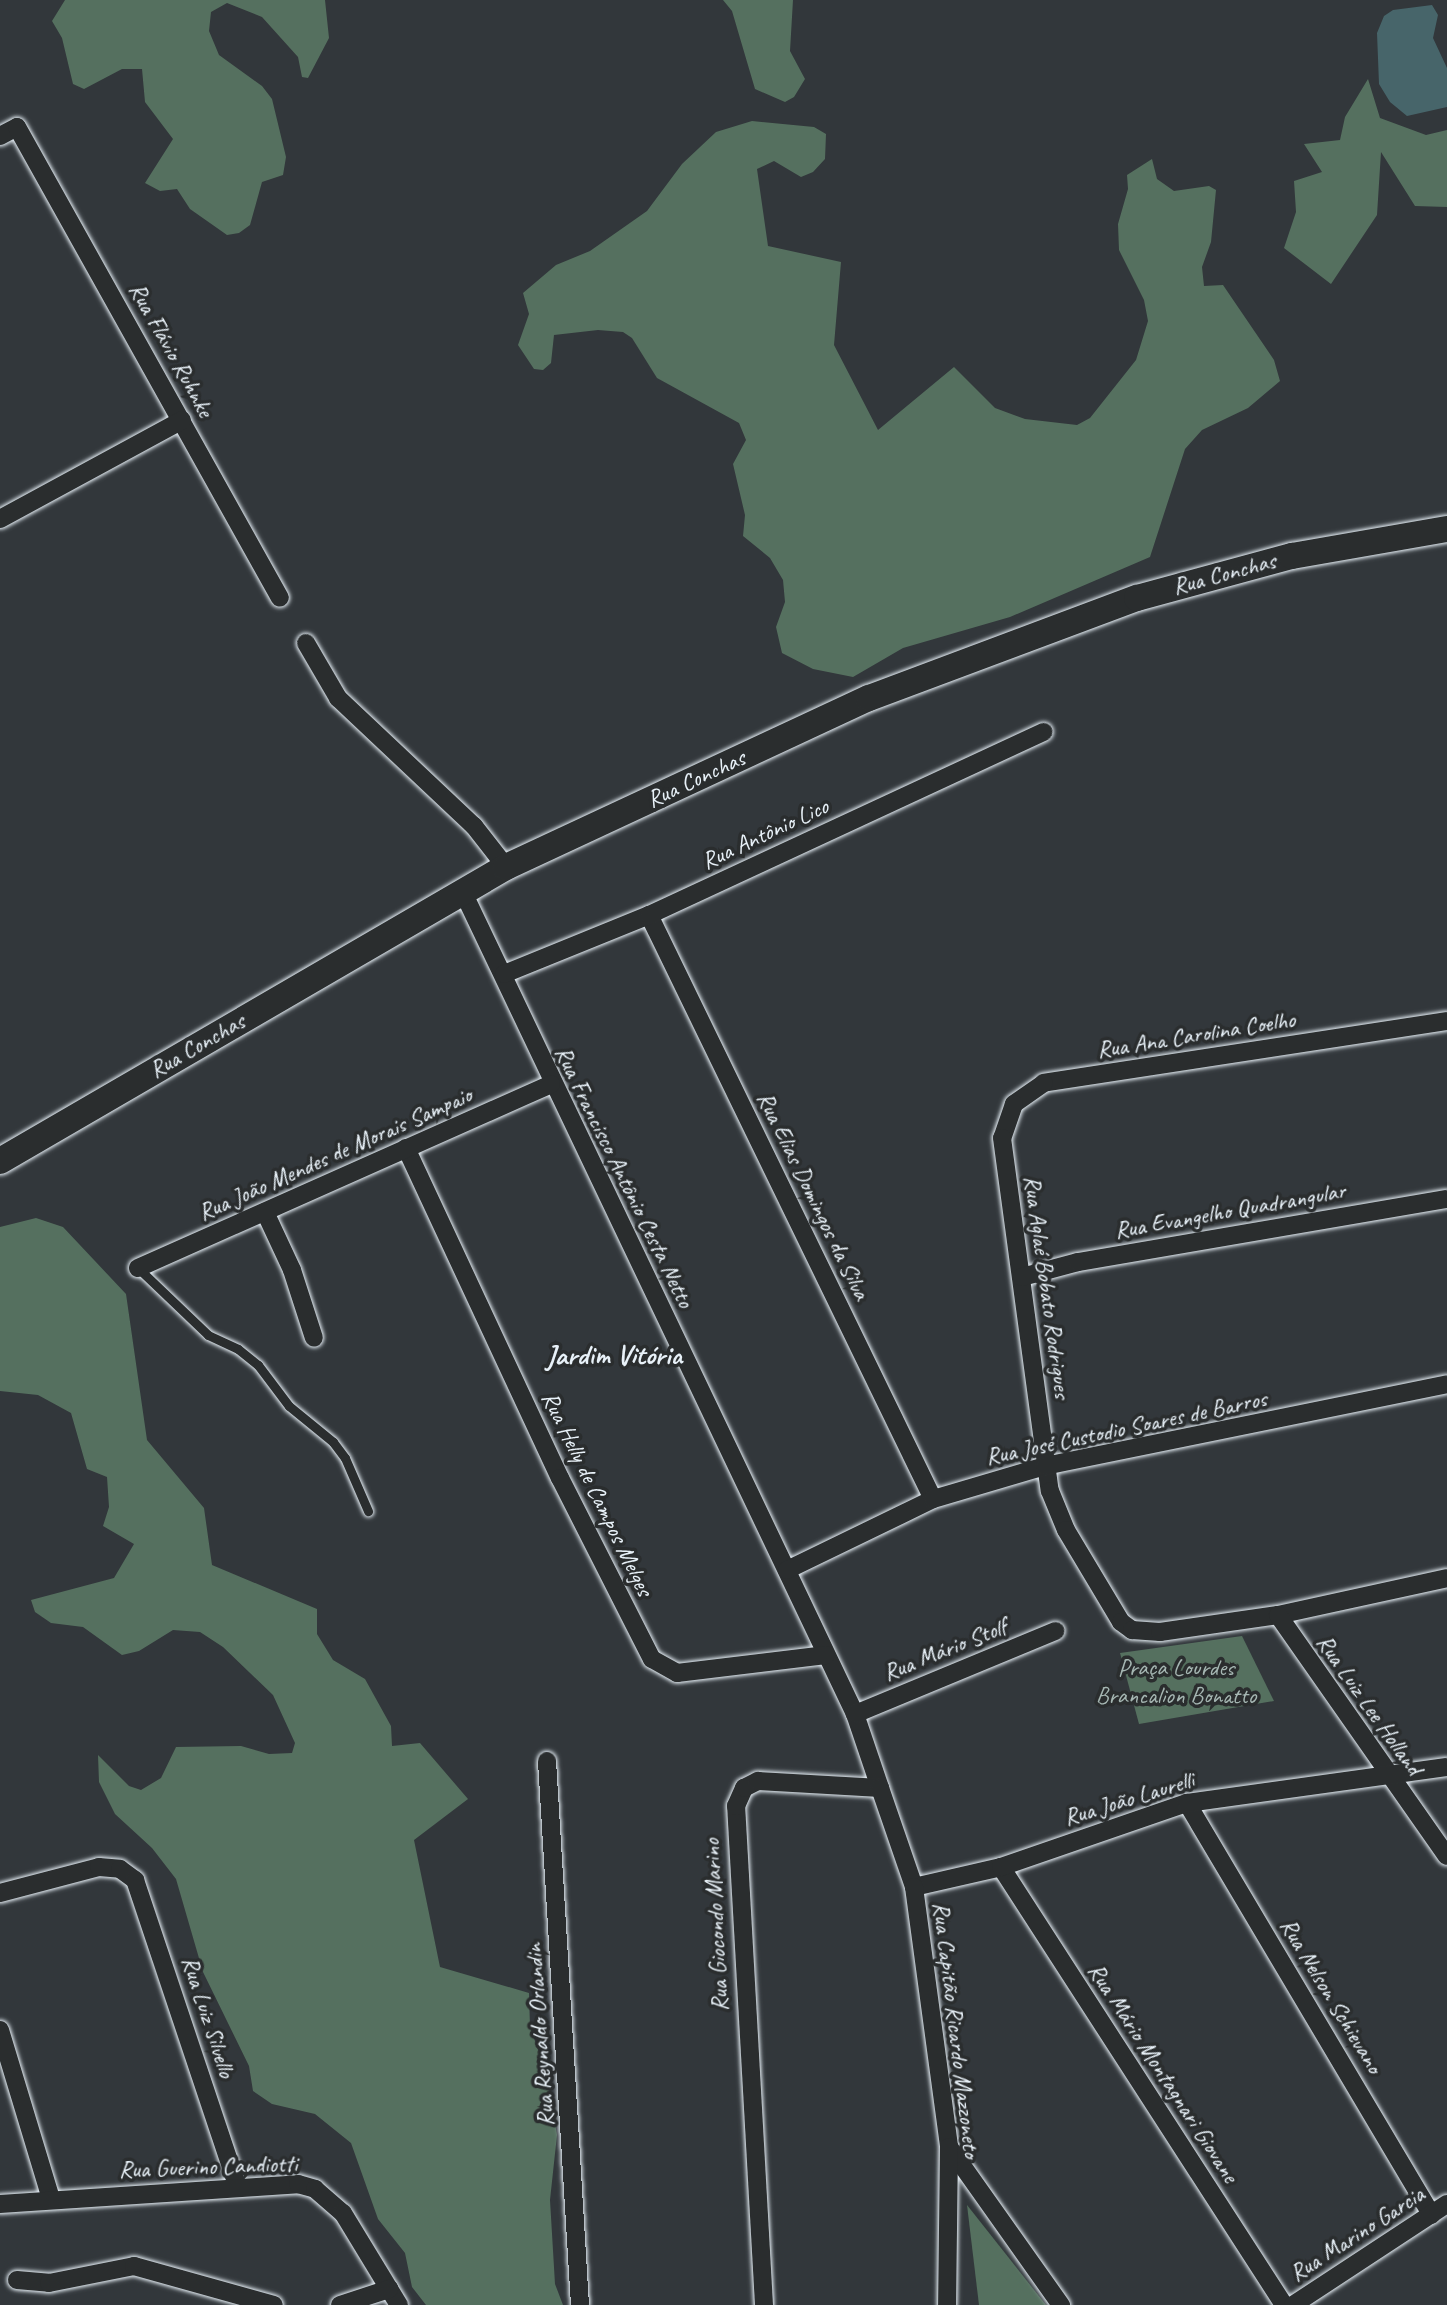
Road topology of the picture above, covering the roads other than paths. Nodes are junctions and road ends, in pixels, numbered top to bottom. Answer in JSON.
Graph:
{"nodes":[{"id":1,"x":0,"y":136,"type":"edge"},
{"id":2,"x":182,"y":420,"type":"junction"},
{"id":3,"x":0,"y":519,"type":"edge"},
{"id":4,"x":1447,"y":529,"type":"edge"},
{"id":5,"x":280,"y":598,"type":"dead end"},
{"id":6,"x":306,"y":643,"type":"dead end"},
{"id":7,"x":1044,"y":732,"type":"dead end"},
{"id":8,"x":506,"y":867,"type":"junction"},
{"id":9,"x":463,"y":892,"type":"junction"},
{"id":10,"x":649,"y":915,"type":"junction"},
{"id":11,"x":504,"y":974,"type":"junction"},
{"id":12,"x":1447,"y":1021,"type":"edge"},
{"id":13,"x":551,"y":1084,"type":"junction"},
{"id":14,"x":406,"y":1149,"type":"junction"},
{"id":15,"x":1004,"y":1157,"type":"joint"},
{"id":16,"x":0,"y":1161,"type":"edge"},
{"id":17,"x":1447,"y":1199,"type":"edge"},
{"id":18,"x":265,"y":1212,"type":"junction"},
{"id":19,"x":138,"y":1268,"type":"joint"},
{"id":20,"x":1022,"y":1277,"type":"junction"},
{"id":21,"x":314,"y":1338,"type":"dead end"},
{"id":22,"x":1447,"y":1384,"type":"edge"},
{"id":23,"x":1045,"y":1466,"type":"junction"},
{"id":24,"x":933,"y":1499,"type":"junction"},
{"id":25,"x":368,"y":1511,"type":"dead end"},
{"id":26,"x":787,"y":1570,"type":"junction"},
{"id":27,"x":1447,"y":1578,"type":"edge"},
{"id":28,"x":1278,"y":1615,"type":"junction"},
{"id":29,"x":1055,"y":1631,"type":"dead end"},
{"id":30,"x":826,"y":1655,"type":"junction"},
{"id":31,"x":855,"y":1714,"type":"junction"},
{"id":32,"x":547,"y":1761,"type":"dead end"},
{"id":33,"x":1447,"y":1766,"type":"edge"},
{"id":34,"x":1387,"y":1776,"type":"junction"},
{"id":35,"x":880,"y":1788,"type":"junction"},
{"id":36,"x":1187,"y":1803,"type":"junction"},
{"id":37,"x":1447,"y":1856,"type":"edge"},
{"id":38,"x":1001,"y":1867,"type":"junction"},
{"id":39,"x":914,"y":1887,"type":"junction"},
{"id":40,"x":0,"y":1893,"type":"edge"},
{"id":41,"x":0,"y":2030,"type":"edge"},
{"id":42,"x":949,"y":2147,"type":"junction"},
{"id":43,"x":238,"y":2187,"type":"junction"},
{"id":44,"x":51,"y":2199,"type":"junction"},
{"id":45,"x":0,"y":2204,"type":"edge"},
{"id":46,"x":1447,"y":2204,"type":"edge"},
{"id":47,"x":1432,"y":2215,"type":"junction"},
{"id":48,"x":17,"y":2280,"type":"dead end"},
{"id":49,"x":389,"y":2289,"type":"junction"},
{"id":50,"x":274,"y":2305,"type":"edge"},
{"id":51,"x":340,"y":2305,"type":"edge"},
{"id":52,"x":399,"y":2305,"type":"edge"},
{"id":53,"x":580,"y":2305,"type":"edge"},
{"id":54,"x":764,"y":2305,"type":"edge"},
{"id":55,"x":947,"y":2305,"type":"edge"},
{"id":56,"x":1060,"y":2305,"type":"edge"},
{"id":57,"x":1284,"y":2305,"type":"edge"},
{"id":58,"x":1293,"y":2305,"type":"edge"}],
"edges":[{"from":1,"to":2,"type":"street","name":"Rua Flávio Ruhnke"},
{"from":2,"to":3,"type":"street"},
{"from":2,"to":5,"type":"street","name":"Rua Flávio Ruhnke"},
{"from":4,"to":8,"type":"main road","name":"Rua Conchas"},
{"from":6,"to":8,"type":"street"},
{"from":7,"to":10,"type":"street","name":"Rua Antônio Lico"},
{"from":8,"to":9,"type":"main road","name":"Rua Conchas"},
{"from":9,"to":11,"type":"street","name":"Rua Francisco Antônio Cesta Netto"},
{"from":9,"to":16,"type":"main road","name":"Rua Conchas"},
{"from":10,"to":11,"type":"street","name":"Rua Antônio Lico"},
{"from":10,"to":24,"type":"street","name":"Rua Elias Domingos da Silva"},
{"from":11,"to":13,"type":"street","name":"Rua Francisco Antônio Cesta Netto"},
{"from":12,"to":15,"type":"street","name":"Rua Ana Carolina Coelho"},
{"from":13,"to":14,"type":"street","name":"Rua João Mendes de Morais Sampaio"},
{"from":13,"to":26,"type":"street","name":"Rua Francisco Antônio Cesta Netto"},
{"from":14,"to":18,"type":"street","name":"Rua João Mendes de Morais Sampaio"},
{"from":14,"to":30,"type":"street","name":"Rua Helly de Campos Melges"},
{"from":15,"to":20,"type":"street","name":"Rua Aglaé Bobato Rodrigues"},
{"from":17,"to":20,"type":"street","name":"Rua Evangelho Quadrangular"},
{"from":18,"to":19,"type":"street","name":"Rua João Mendes de Morais Sampaio"},
{"from":18,"to":21,"type":"street"},
{"from":19,"to":25,"type":"lane"},
{"from":20,"to":23,"type":"street","name":"Rua Aglaé Bobato Rodrigues"},
{"from":22,"to":23,"type":"street","name":"Rua José Custodio Soares de Barros"},
{"from":23,"to":24,"type":"street","name":"Rua José Custodio Soares de Barros"},
{"from":23,"to":28,"type":"street","name":"Rua Aglaé Bobato Rodrigues"},
{"from":24,"to":26,"type":"street","name":"Rua José Custodio Soares de Barros"},
{"from":26,"to":30,"type":"street","name":"Rua Francisco Antônio Cesta Netto"},
{"from":27,"to":28,"type":"street","name":"Rua Aglaé Bobato Rodrigues"},
{"from":28,"to":34,"type":"street","name":"Rua Luiz Lee Holland"},
{"from":29,"to":31,"type":"street","name":"Rua Mário Stolf"},
{"from":30,"to":31,"type":"street","name":"Rua Francisco Antônio Cesta Netto"},
{"from":31,"to":35,"type":"street","name":"Rua Francisco Antônio Cesta Netto"},
{"from":32,"to":53,"type":"street","name":"Rua Reynaldo Orlandin"},
{"from":33,"to":34,"type":"street","name":"Rua João Laurelli"},
{"from":34,"to":36,"type":"street","name":"Rua João Laurelli"},
{"from":34,"to":37,"type":"street","name":"Rua Luiz Lee Holland"},
{"from":35,"to":39,"type":"street"},
{"from":35,"to":54,"type":"street","name":"Rua Giocondo Marino"},
{"from":36,"to":38,"type":"street","name":"Rua João Laurelli"},
{"from":36,"to":47,"type":"street","name":"Rua Nelson Schievano"},
{"from":38,"to":39,"type":"street","name":"Rua João Laurelli"},
{"from":38,"to":57,"type":"street","name":"Rua Mário Montagnari Giovane"},
{"from":39,"to":42,"type":"street","name":"Rua Capitão Ricardo Mazzoneto"},
{"from":40,"to":43,"type":"street","name":"Rua Luiz Silvello"},
{"from":41,"to":44,"type":"street"},
{"from":42,"to":55,"type":"street","name":"Rua Capitão Ricardo Mazzoneto"},
{"from":42,"to":56,"type":"street"},
{"from":43,"to":44,"type":"street","name":"Rua Guerino Candiotti"},
{"from":43,"to":49,"type":"street","name":"Rua Guerino Candiotti"},
{"from":44,"to":45,"type":"street","name":"Rua Guerino Candiotti"},
{"from":46,"to":47,"type":"street","name":"Rua Marino Garcia"},
{"from":47,"to":58,"type":"street","name":"Rua Marino Garcia"},
{"from":48,"to":50,"type":"street"},
{"from":49,"to":51,"type":"street"},
{"from":49,"to":52,"type":"street","name":"Rua Guerino Candiotti"}]}
